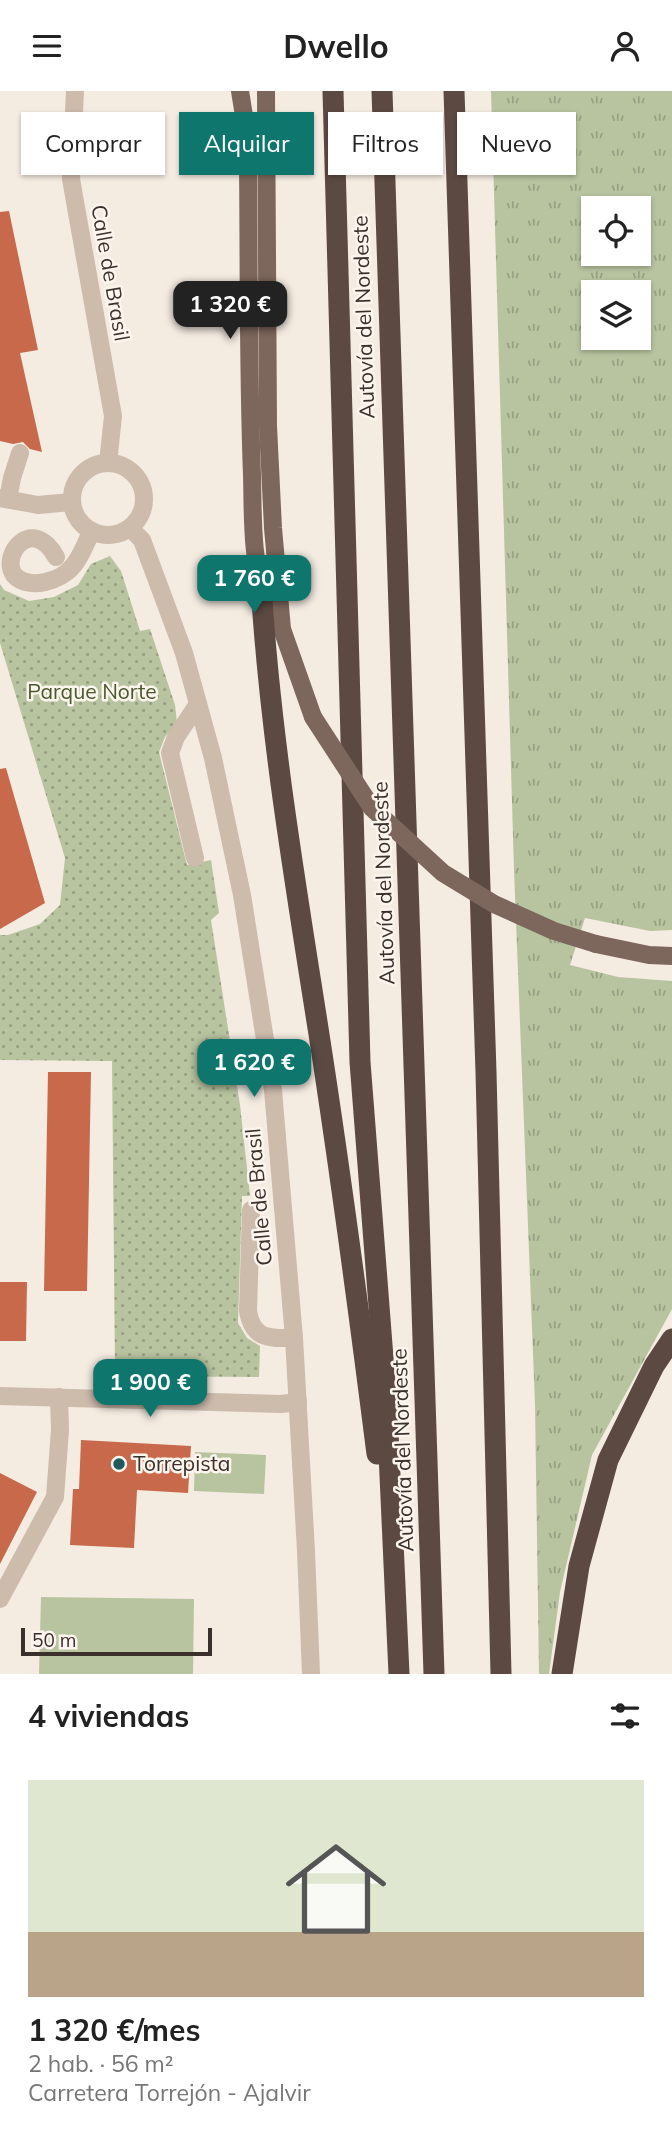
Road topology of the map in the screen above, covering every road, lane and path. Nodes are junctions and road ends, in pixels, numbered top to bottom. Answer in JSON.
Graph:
{"nodes":[{"id":1,"x":75,"y":91,"type":"edge"},
{"id":2,"x":240,"y":91,"type":"edge"},
{"id":3,"x":267,"y":91,"type":"edge"},
{"id":4,"x":333,"y":91,"type":"edge"},
{"id":5,"x":382,"y":91,"type":"edge"},
{"id":6,"x":454,"y":91,"type":"edge"},
{"id":7,"x":20,"y":453,"type":"dead end"},
{"id":8,"x":108,"y":463,"type":"junction"},
{"id":9,"x":4,"y":499,"type":"edge"},
{"id":10,"x":71,"y":502,"type":"junction"},
{"id":11,"x":130,"y":528,"type":"junction"},
{"id":12,"x":91,"y":532,"type":"junction"},
{"id":13,"x":56,"y":557,"type":"dead end"},
{"id":14,"x":261,"y":586,"type":"junction"},
{"id":15,"x":282,"y":629,"type":"junction"},
{"id":16,"x":198,"y":704,"type":"junction"},
{"id":17,"x":195,"y":858,"type":"dead end"},
{"id":18,"x":672,"y":956,"type":"edge"},
{"id":19,"x":251,"y":1210,"type":"dead end"},
{"id":20,"x":294,"y":1339,"type":"junction"},
{"id":21,"x":672,"y":1339,"type":"edge"},
{"id":22,"x":0,"y":1396,"type":"edge"},
{"id":23,"x":60,"y":1397,"type":"junction"},
{"id":24,"x":298,"y":1402,"type":"junction"},
{"id":25,"x":0,"y":1599,"type":"edge"},
{"id":26,"x":395,"y":1606,"type":"junction"},
{"id":27,"x":311,"y":1674,"type":"edge"},
{"id":28,"x":399,"y":1674,"type":"edge"},
{"id":29,"x":433,"y":1674,"type":"edge"},
{"id":30,"x":501,"y":1674,"type":"edge"},
{"id":31,"x":562,"y":1674,"type":"edge"}],
"edges":[{"from":1,"to":8,"type":"street","name":"Calle de Brasil"},
{"from":2,"to":14,"type":"main road"},
{"from":3,"to":15,"type":"main road"},
{"from":4,"to":26,"type":"highway"},
{"from":5,"to":29,"type":"highway","name":"Autovía del Nordeste"},
{"from":6,"to":30,"type":"highway"},
{"from":7,"to":9,"type":"street"},
{"from":8,"to":10,"type":"street"},
{"from":8,"to":11,"type":"street"},
{"from":9,"to":10,"type":"street"},
{"from":10,"to":12,"type":"street"},
{"from":11,"to":12,"type":"street"},
{"from":11,"to":16,"type":"street","name":"Calle de Brasil"},
{"from":12,"to":13,"type":"street"},
{"from":14,"to":15,"type":"main road"},
{"from":14,"to":26,"type":"highway"},
{"from":15,"to":18,"type":"main road","bridge":true},
{"from":16,"to":17,"type":"street"},
{"from":16,"to":20,"type":"street","name":"Calle de Brasil"},
{"from":19,"to":20,"type":"street"},
{"from":20,"to":24,"type":"street","name":"Calle de Brasil"},
{"from":21,"to":31,"type":"highway"},
{"from":22,"to":23,"type":"street"},
{"from":23,"to":24,"type":"street"},
{"from":23,"to":25,"type":"street"},
{"from":24,"to":27,"type":"street","name":"Calle de Brasil"},
{"from":26,"to":28,"type":"highway"}]}
